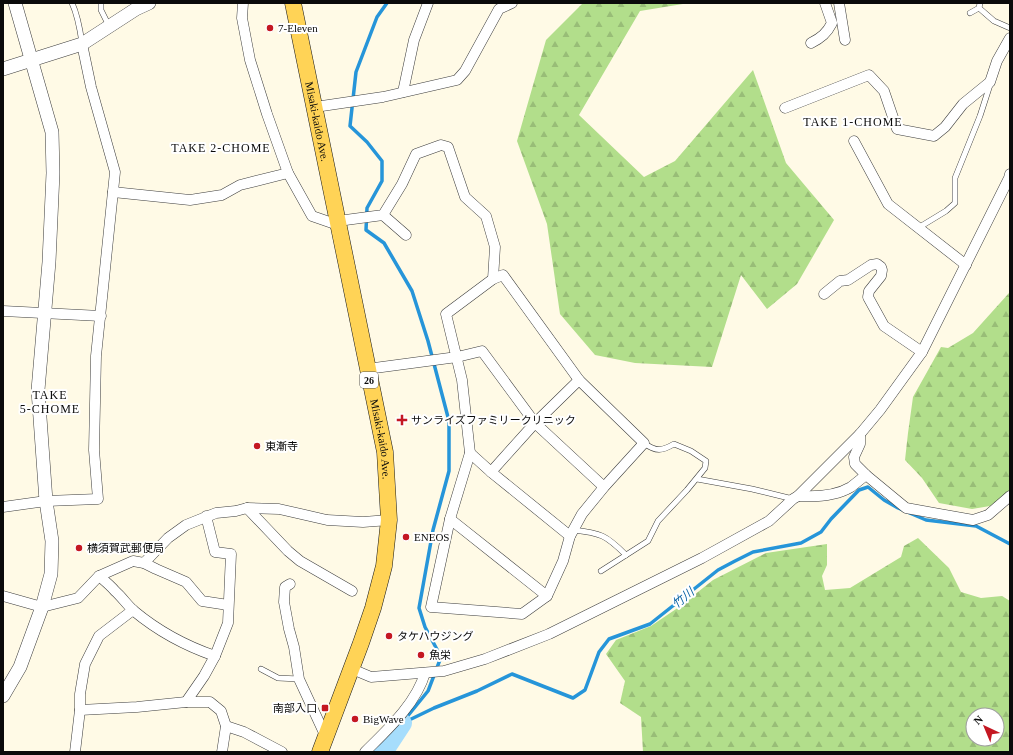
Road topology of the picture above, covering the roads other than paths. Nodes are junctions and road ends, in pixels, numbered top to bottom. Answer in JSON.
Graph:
{"nodes":[{"id":1,"x":15,"y":3,"type":"edge"},
{"id":2,"x":72,"y":3,"type":"edge"},
{"id":3,"x":101,"y":3,"type":"edge"},
{"id":4,"x":149,"y":3,"type":"edge"},
{"id":5,"x":243,"y":3,"type":"edge"},
{"id":6,"x":293,"y":3,"type":"edge"},
{"id":7,"x":428,"y":3,"type":"edge"},
{"id":8,"x":512,"y":3,"type":"edge"},
{"id":9,"x":826,"y":3,"type":"edge"},
{"id":10,"x":838,"y":3,"type":"edge"},
{"id":11,"x":980,"y":6,"type":"edge"},
{"id":12,"x":970,"y":13,"type":"dead end"},
{"id":13,"x":109,"y":27,"type":"junction"},
{"id":14,"x":1010,"y":28,"type":"edge"},
{"id":15,"x":1010,"y":38,"type":"edge"},
{"id":16,"x":845,"y":40,"type":"dead end"},
{"id":17,"x":811,"y":43,"type":"dead end"},
{"id":18,"x":82,"y":44,"type":"junction"},
{"id":19,"x":31,"y":60,"type":"junction"},
{"id":20,"x":3,"y":69,"type":"edge"},
{"id":21,"x":990,"y":82,"type":"junction"},
{"id":22,"x":403,"y":92,"type":"junction"},
{"id":23,"x":315,"y":108,"type":"junction"},
{"id":24,"x":785,"y":108,"type":"dead end"},
{"id":25,"x":854,"y":141,"type":"dead end"},
{"id":26,"x":288,"y":173,"type":"junction"},
{"id":27,"x":1010,"y":177,"type":"edge"},
{"id":28,"x":113,"y":192,"type":"junction"},
{"id":29,"x":383,"y":215,"type":"junction"},
{"id":30,"x":338,"y":223,"type":"junction"},
{"id":31,"x":918,"y":228,"type":"junction"},
{"id":32,"x":406,"y":235,"type":"dead end"},
{"id":33,"x":966,"y":265,"type":"junction"},
{"id":34,"x":493,"y":279,"type":"junction"},
{"id":35,"x":824,"y":294,"type":"dead end"},
{"id":36,"x":3,"y":311,"type":"edge"},
{"id":37,"x":45,"y":314,"type":"junction"},
{"id":38,"x":101,"y":316,"type":"junction"},
{"id":39,"x":922,"y":352,"type":"junction"},
{"id":40,"x":457,"y":357,"type":"junction"},
{"id":41,"x":367,"y":369,"type":"junction"},
{"id":42,"x":579,"y":380,"type":"junction"},
{"id":43,"x":535,"y":423,"type":"junction"},
{"id":44,"x":860,"y":434,"type":"junction"},
{"id":45,"x":644,"y":443,"type":"junction"},
{"id":46,"x":470,"y":453,"type":"junction"},
{"id":47,"x":491,"y":472,"type":"junction"},
{"id":48,"x":866,"y":475,"type":"junction"},
{"id":49,"x":697,"y":479,"type":"junction"},
{"id":50,"x":604,"y":487,"type":"junction"},
{"id":51,"x":1010,"y":496,"type":"edge"},
{"id":52,"x":795,"y":497,"type":"junction"},
{"id":53,"x":46,"y":501,"type":"junction"},
{"id":54,"x":3,"y":507,"type":"edge"},
{"id":55,"x":248,"y":508,"type":"junction"},
{"id":56,"x":206,"y":516,"type":"junction"},
{"id":57,"x":450,"y":519,"type":"junction"},
{"id":58,"x":389,"y":520,"type":"junction"},
{"id":59,"x":572,"y":533,"type":"junction"},
{"id":60,"x":626,"y":555,"type":"junction"},
{"id":61,"x":144,"y":563,"type":"junction"},
{"id":62,"x":601,"y":571,"type":"dead end"},
{"id":63,"x":99,"y":576,"type":"junction"},
{"id":64,"x":290,"y":584,"type":"dead end"},
{"id":65,"x":352,"y":591,"type":"dead end"},
{"id":66,"x":3,"y":596,"type":"edge"},
{"id":67,"x":547,"y":596,"type":"junction"},
{"id":68,"x":228,"y":606,"type":"junction"},
{"id":69,"x":42,"y":607,"type":"junction"},
{"id":70,"x":133,"y":610,"type":"junction"},
{"id":71,"x":215,"y":656,"type":"junction"},
{"id":72,"x":352,"y":668,"type":"junction"},
{"id":73,"x":261,"y":669,"type":"dead end"},
{"id":74,"x":425,"y":673,"type":"junction"},
{"id":75,"x":299,"y":679,"type":"junction"},
{"id":76,"x":3,"y":696,"type":"edge"},
{"id":77,"x":186,"y":702,"type":"junction"},
{"id":78,"x":80,"y":710,"type":"junction"},
{"id":79,"x":226,"y":726,"type":"junction"},
{"id":80,"x":325,"y":736,"type":"junction"},
{"id":81,"x":76,"y":752,"type":"edge"},
{"id":82,"x":222,"y":752,"type":"edge"},
{"id":83,"x":282,"y":752,"type":"edge"},
{"id":84,"x":320,"y":752,"type":"edge"},
{"id":85,"x":365,"y":752,"type":"edge"}],
"edges":[{"from":1,"to":19,"type":"street"},
{"from":2,"to":18,"type":"lane"},
{"from":3,"to":13,"type":"lane"},
{"from":4,"to":13,"type":"street"},
{"from":5,"to":26,"type":"street"},
{"from":6,"to":23,"type":"main road","name":"Misaki-kaido Ave.","number":"26"},
{"from":7,"to":22,"type":"street"},
{"from":8,"to":22,"type":"street"},
{"from":9,"to":17,"type":"street"},
{"from":10,"to":16,"type":"street"},
{"from":11,"to":12,"type":"lane"},
{"from":11,"to":14,"type":"lane"},
{"from":13,"to":18,"type":"street"},
{"from":15,"to":21,"type":"street"},
{"from":18,"to":19,"type":"street"},
{"from":18,"to":28,"type":"street"},
{"from":19,"to":20,"type":"street"},
{"from":19,"to":37,"type":"street"},
{"from":21,"to":24,"type":"street"},
{"from":21,"to":31,"type":"lane"},
{"from":22,"to":23,"type":"street"},
{"from":23,"to":30,"type":"main road","name":"Misaki-kaido Ave.","number":"26"},
{"from":25,"to":31,"type":"street"},
{"from":26,"to":28,"type":"street"},
{"from":26,"to":30,"type":"street"},
{"from":27,"to":33,"type":"street"},
{"from":28,"to":38,"type":"street"},
{"from":29,"to":30,"type":"street"},
{"from":29,"to":32,"type":"street"},
{"from":29,"to":34,"type":"street"},
{"from":30,"to":41,"type":"main road","name":"Misaki-kaido Ave.","number":"26"},
{"from":31,"to":33,"type":"street"},
{"from":33,"to":39,"type":"street"},
{"from":34,"to":40,"type":"street"},
{"from":34,"to":42,"type":"street"},
{"from":35,"to":39,"type":"street"},
{"from":36,"to":37,"type":"street"},
{"from":37,"to":38,"type":"street"},
{"from":37,"to":53,"type":"street"},
{"from":38,"to":53,"type":"street"},
{"from":39,"to":44,"type":"street"},
{"from":40,"to":41,"type":"street"},
{"from":40,"to":43,"type":"street"},
{"from":40,"to":46,"type":"street"},
{"from":41,"to":58,"type":"main road","name":"Misaki-kaido Ave.","number":"26"},
{"from":42,"to":43,"type":"street"},
{"from":42,"to":45,"type":"street"},
{"from":43,"to":47,"type":"street"},
{"from":43,"to":50,"type":"street"},
{"from":44,"to":48,"type":"street"},
{"from":44,"to":52,"type":"street"},
{"from":45,"to":49,"type":"lane"},
{"from":45,"to":50,"type":"street"},
{"from":46,"to":47,"type":"street"},
{"from":46,"to":57,"type":"street"},
{"from":47,"to":59,"type":"street"},
{"from":48,"to":51,"type":"street"},
{"from":48,"to":52,"type":"street"},
{"from":49,"to":52,"type":"lane"},
{"from":49,"to":60,"type":"lane"},
{"from":50,"to":59,"type":"street"},
{"from":52,"to":74,"type":"street"},
{"from":53,"to":54,"type":"street"},
{"from":53,"to":69,"type":"street"},
{"from":55,"to":56,"type":"street"},
{"from":55,"to":58,"type":"street"},
{"from":55,"to":65,"type":"street"},
{"from":56,"to":61,"type":"street"},
{"from":56,"to":68,"type":"street"},
{"from":57,"to":67,"type":"street"},
{"from":57,"to":67,"type":"street"},
{"from":58,"to":72,"type":"main road","name":"Misaki-kaido Ave.","number":"26"},
{"from":59,"to":60,"type":"lane"},
{"from":59,"to":67,"type":"street"},
{"from":60,"to":62,"type":"lane"},
{"from":61,"to":63,"type":"street"},
{"from":61,"to":68,"type":"street"},
{"from":63,"to":69,"type":"street"},
{"from":63,"to":70,"type":"street"},
{"from":64,"to":75,"type":"street"},
{"from":66,"to":69,"type":"street"},
{"from":68,"to":71,"type":"street"},
{"from":69,"to":76,"type":"street"},
{"from":70,"to":71,"type":"street"},
{"from":70,"to":78,"type":"street"},
{"from":71,"to":77,"type":"street"},
{"from":72,"to":74,"type":"street"},
{"from":72,"to":80,"type":"main road","name":"Misaki-kaido Ave.","number":"26"},
{"from":73,"to":75,"type":"lane"},
{"from":74,"to":85,"type":"street"},
{"from":75,"to":80,"type":"street"},
{"from":77,"to":78,"type":"street"},
{"from":77,"to":79,"type":"street"},
{"from":78,"to":81,"type":"street"},
{"from":79,"to":82,"type":"street"},
{"from":79,"to":83,"type":"street"},
{"from":80,"to":84,"type":"main road","name":"Misaki-kaido Ave.","number":"26"}]}
